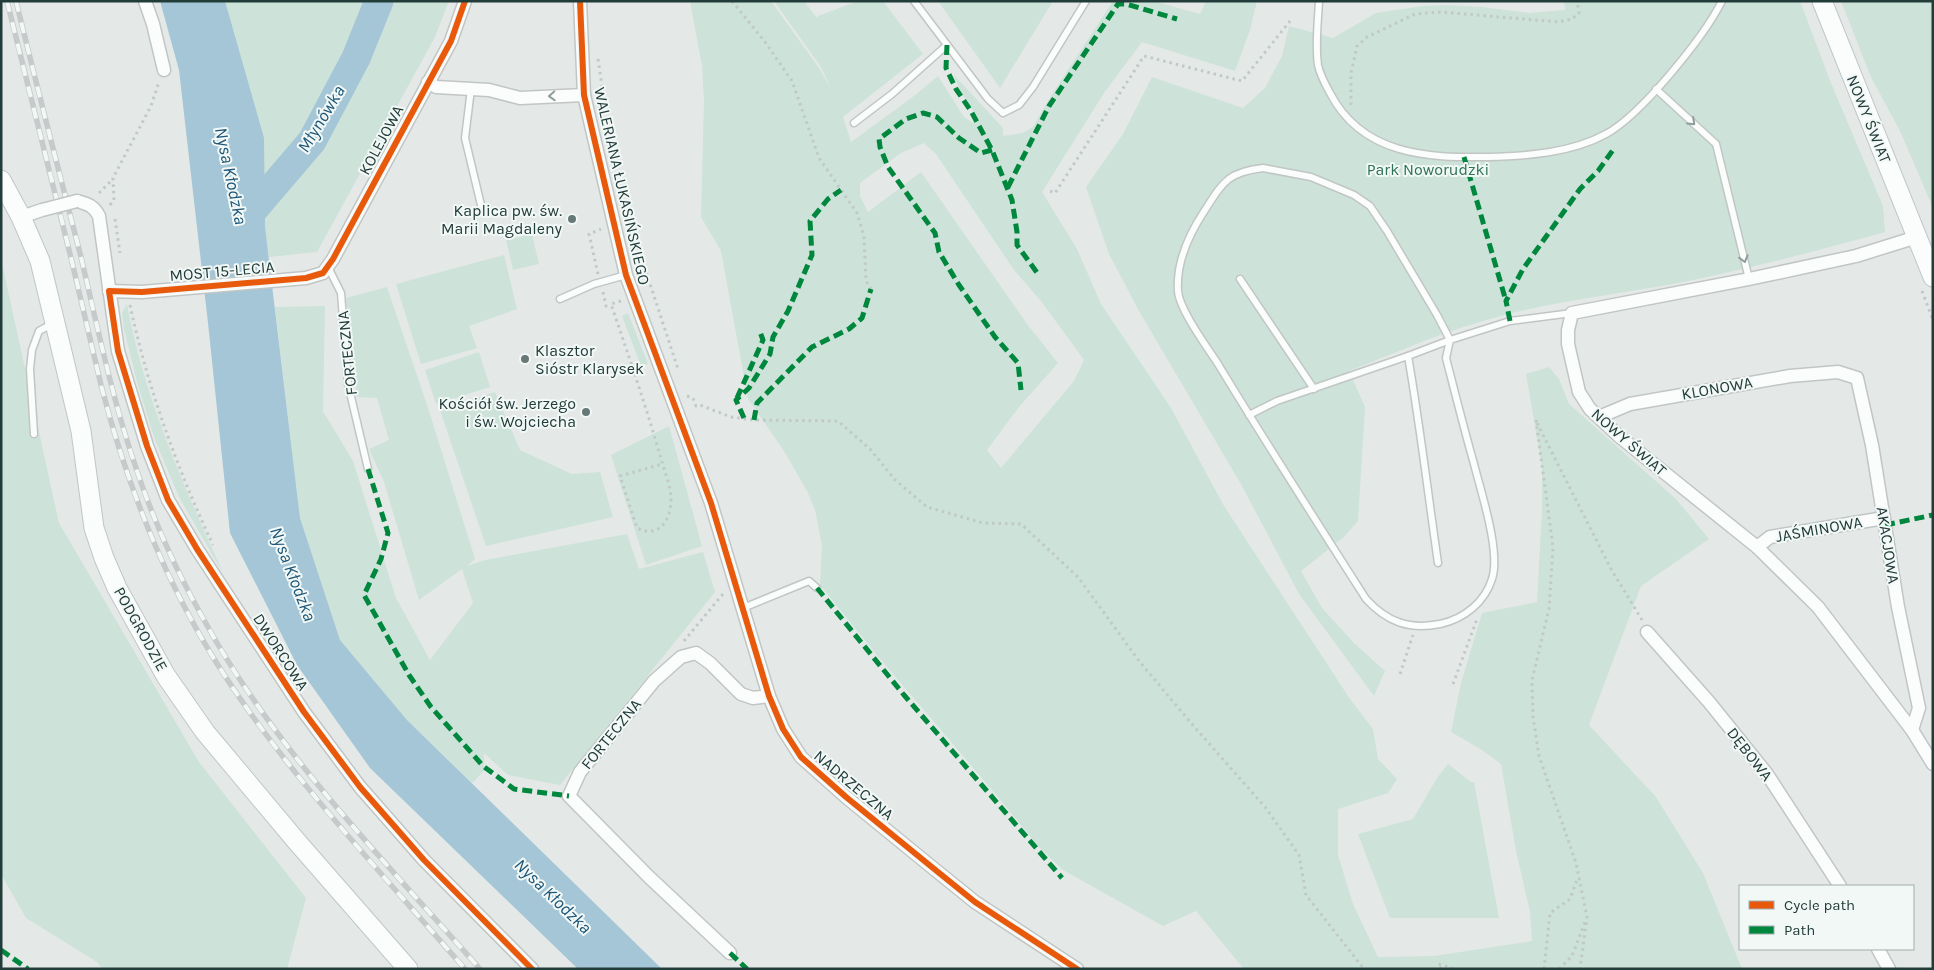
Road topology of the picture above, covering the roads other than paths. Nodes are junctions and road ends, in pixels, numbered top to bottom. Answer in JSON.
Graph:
{"nodes":[{"id":1,"x":145,"y":1,"type":"edge"},
{"id":2,"x":465,"y":1,"type":"edge"},
{"id":3,"x":580,"y":1,"type":"edge"},
{"id":4,"x":914,"y":1,"type":"edge"},
{"id":5,"x":1086,"y":1,"type":"edge"},
{"id":6,"x":1319,"y":1,"type":"edge"},
{"id":7,"x":1722,"y":1,"type":"edge"},
{"id":8,"x":1822,"y":1,"type":"edge"},
{"id":9,"x":947,"y":45,"type":"junction"},
{"id":10,"x":164,"y":70,"type":"road end"},
{"id":11,"x":428,"y":82,"type":"junction"},
{"id":12,"x":471,"y":89,"type":"junction"},
{"id":13,"x":1656,"y":89,"type":"junction"},
{"id":14,"x":584,"y":95,"type":"junction"},
{"id":15,"x":854,"y":123,"type":"dead end"},
{"id":16,"x":1,"y":180,"type":"edge"},
{"id":17,"x":481,"y":205,"type":"dead end"},
{"id":18,"x":21,"y":216,"type":"junction"},
{"id":19,"x":1917,"y":236,"type":"junction"},
{"id":20,"x":328,"y":267,"type":"junction"},
{"id":21,"x":626,"y":276,"type":"junction"},
{"id":22,"x":1933,"y":277,"type":"edge"},
{"id":23,"x":1240,"y":279,"type":"dead end"},
{"id":24,"x":1749,"y":279,"type":"junction"},
{"id":25,"x":110,"y":291,"type":"junction"},
{"id":26,"x":560,"y":299,"type":"dead end"},
{"id":27,"x":1572,"y":314,"type":"junction"},
{"id":28,"x":56,"y":322,"type":"junction"},
{"id":29,"x":1450,"y":340,"type":"junction"},
{"id":30,"x":1408,"y":356,"type":"junction"},
{"id":31,"x":1838,"y":372,"type":"joint"},
{"id":32,"x":1314,"y":389,"type":"junction"},
{"id":33,"x":1249,"y":415,"type":"junction"},
{"id":34,"x":1599,"y":417,"type":"junction"},
{"id":35,"x":683,"y":428,"type":"joint"},
{"id":36,"x":34,"y":434,"type":"dead end"},
{"id":37,"x":368,"y":470,"type":"dead end"},
{"id":38,"x":1884,"y":518,"type":"junction"},
{"id":39,"x":1757,"y":547,"type":"junction"},
{"id":40,"x":1438,"y":563,"type":"dead end"},
{"id":41,"x":817,"y":588,"type":"dead end"},
{"id":42,"x":743,"y":608,"type":"junction"},
{"id":43,"x":1647,"y":632,"type":"road end"},
{"id":44,"x":769,"y":696,"type":"junction"},
{"id":45,"x":1912,"y":730,"type":"junction"},
{"id":46,"x":1933,"y":764,"type":"edge"},
{"id":47,"x":1839,"y":885,"type":"edge"},
{"id":48,"x":1879,"y":950,"type":"edge"},
{"id":49,"x":730,"y":953,"type":"dead end"},
{"id":50,"x":408,"y":969,"type":"edge"},
{"id":51,"x":532,"y":969,"type":"edge"},
{"id":52,"x":1077,"y":969,"type":"edge"},
{"id":53,"x":1889,"y":969,"type":"edge"}],
"edges":[{"from":1,"to":10,"type":"street"},
{"from":2,"to":11,"type":"street","name":"KOLEJOWA"},
{"from":3,"to":14,"type":"street","name":"WALERIANA ŁUKASIŃSKIEGO"},
{"from":4,"to":9,"type":"lane"},
{"from":5,"to":9,"type":"lane"},
{"from":6,"to":13,"type":"lane"},
{"from":7,"to":13,"type":"lane"},
{"from":8,"to":19,"type":"main road","name":"NOWY ŚWIAT"},
{"from":9,"to":15,"type":"lane"},
{"from":11,"to":12,"type":"street"},
{"from":11,"to":20,"type":"street","name":"KOLEJOWA"},
{"from":14,"to":12,"type":"street","one_way":true},
{"from":12,"to":17,"type":"lane"},
{"from":13,"to":24,"type":"lane","one_way":true},
{"from":14,"to":21,"type":"street","name":"WALERIANA ŁUKASIŃSKIEGO"},
{"from":16,"to":18,"type":"main road","name":"PODGRODZIE"},
{"from":18,"to":25,"type":"street","name":"DWORCOWA","bridge":true},
{"from":18,"to":28,"type":"main road","name":"PODGRODZIE"},
{"from":19,"to":22,"type":"main road","name":"NOWY ŚWIAT"},
{"from":19,"to":24,"type":"street"},
{"from":20,"to":25,"type":"street","name":"MOST 15-LECIA"},
{"from":20,"to":37,"type":"lane","name":"FORTECZNA"},
{"from":21,"to":26,"type":"lane"},
{"from":21,"to":35,"type":"street","name":"WALERIANA ŁUKASIŃSKIEGO"},
{"from":23,"to":32,"type":"lane"},
{"from":24,"to":27,"type":"street"},
{"from":25,"to":51,"type":"street","name":"DWORCOWA"},
{"from":27,"to":29,"type":"lane"},
{"from":27,"to":34,"type":"street","name":"NOWY ŚWIAT"},
{"from":28,"to":36,"type":"lane"},
{"from":28,"to":50,"type":"main road","name":"PODGRODZIE"},
{"from":29,"to":30,"type":"lane"},
{"from":29,"to":33,"type":"lane"},
{"from":29,"to":33,"type":"lane"},
{"from":30,"to":32,"type":"lane"},
{"from":30,"to":40,"type":"lane"},
{"from":31,"to":34,"type":"street","name":"KLONOWA"},
{"from":31,"to":38,"type":"street","name":"AKACJOWA"},
{"from":32,"to":33,"type":"lane"},
{"from":34,"to":39,"type":"street","name":"NOWY ŚWIAT"},
{"from":35,"to":42,"type":"street","name":"NADRZECZNA"},
{"from":38,"to":39,"type":"street","name":"JAŚMINOWA"},
{"from":38,"to":45,"type":"street","name":"AKACJOWA"},
{"from":39,"to":45,"type":"street","name":"NOWY ŚWIAT"},
{"from":41,"to":42,"type":"lane"},
{"from":42,"to":44,"type":"street","name":"NADRZECZNA"},
{"from":43,"to":47,"type":"street","name":"DĘBOWA"},
{"from":44,"to":49,"type":"street","name":"FORTECZNA"},
{"from":44,"to":52,"type":"street","name":"NADRZECZNA"},
{"from":45,"to":46,"type":"street","name":"NOWY ŚWIAT"},
{"from":48,"to":53,"type":"street"}]}
